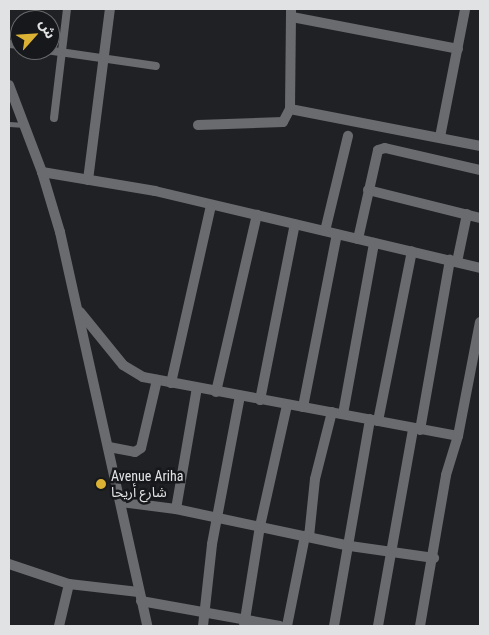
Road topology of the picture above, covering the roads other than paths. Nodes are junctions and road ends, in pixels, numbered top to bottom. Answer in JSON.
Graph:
{"nodes":[{"id":1,"x":66,"y":9,"type":"edge"},
{"id":2,"x":110,"y":9,"type":"edge"},
{"id":3,"x":465,"y":9,"type":"edge"},
{"id":4,"x":291,"y":13,"type":"edge"},
{"id":5,"x":458,"y":49,"type":"junction"},
{"id":6,"x":60,"y":52,"type":"joint"},
{"id":7,"x":59,"y":60,"type":"edge"},
{"id":8,"x":103,"y":60,"type":"junction"},
{"id":9,"x":156,"y":66,"type":"dead end"},
{"id":10,"x":9,"y":85,"type":"edge"},
{"id":11,"x":290,"y":109,"type":"junction"},
{"id":12,"x":54,"y":118,"type":"dead end"},
{"id":13,"x":9,"y":124,"type":"edge"},
{"id":14,"x":25,"y":124,"type":"junction"},
{"id":15,"x":198,"y":125,"type":"dead end"},
{"id":16,"x":348,"y":136,"type":"dead end"},
{"id":17,"x":440,"y":137,"type":"junction"},
{"id":18,"x":480,"y":146,"type":"edge"},
{"id":19,"x":480,"y":170,"type":"edge"},
{"id":20,"x":42,"y":172,"type":"junction"},
{"id":21,"x":88,"y":180,"type":"junction"},
{"id":22,"x":368,"y":190,"type":"junction"},
{"id":23,"x":211,"y":205,"type":"junction"},
{"id":24,"x":466,"y":214,"type":"junction"},
{"id":25,"x":256,"y":215,"type":"junction"},
{"id":26,"x":480,"y":218,"type":"edge"},
{"id":27,"x":295,"y":224,"type":"junction"},
{"id":28,"x":324,"y":231,"type":"junction"},
{"id":29,"x":337,"y":234,"type":"junction"},
{"id":30,"x":358,"y":239,"type":"junction"},
{"id":31,"x":374,"y":243,"type":"junction"},
{"id":32,"x":412,"y":251,"type":"junction"},
{"id":33,"x":453,"y":261,"type":"junction"},
{"id":34,"x":480,"y":268,"type":"edge"},
{"id":35,"x":78,"y":309,"type":"junction"},
{"id":36,"x":480,"y":322,"type":"edge"},
{"id":37,"x":157,"y":380,"type":"junction"},
{"id":38,"x":171,"y":383,"type":"junction"},
{"id":39,"x":197,"y":388,"type":"junction"},
{"id":40,"x":216,"y":392,"type":"junction"},
{"id":41,"x":240,"y":396,"type":"junction"},
{"id":42,"x":260,"y":400,"type":"junction"},
{"id":43,"x":287,"y":404,"type":"junction"},
{"id":44,"x":303,"y":408,"type":"junction"},
{"id":45,"x":332,"y":412,"type":"junction"},
{"id":46,"x":342,"y":414,"type":"junction"},
{"id":47,"x":374,"y":420,"type":"junction"},
{"id":48,"x":416,"y":429,"type":"junction"},
{"id":49,"x":458,"y":436,"type":"junction"},
{"id":50,"x":109,"y":447,"type":"junction"},
{"id":51,"x":121,"y":502,"type":"junction"},
{"id":52,"x":176,"y":509,"type":"junction"},
{"id":53,"x":218,"y":518,"type":"junction"},
{"id":54,"x":260,"y":526,"type":"junction"},
{"id":55,"x":307,"y":536,"type":"junction"},
{"id":56,"x":350,"y":546,"type":"junction"},
{"id":57,"x":390,"y":552,"type":"junction"},
{"id":58,"x":434,"y":558,"type":"junction"},
{"id":59,"x":9,"y":564,"type":"edge"},
{"id":60,"x":69,"y":584,"type":"junction"},
{"id":61,"x":140,"y":596,"type":"junction"},
{"id":62,"x":206,"y":613,"type":"junction"},
{"id":63,"x":244,"y":623,"type":"edge"},
{"id":64,"x":59,"y":626,"type":"edge"},
{"id":65,"x":147,"y":626,"type":"edge"},
{"id":66,"x":203,"y":626,"type":"edge"},
{"id":67,"x":280,"y":626,"type":"edge"},
{"id":68,"x":287,"y":626,"type":"edge"},
{"id":69,"x":334,"y":626,"type":"edge"},
{"id":70,"x":378,"y":626,"type":"edge"},
{"id":71,"x":420,"y":626,"type":"edge"}],
"edges":[{"from":1,"to":6,"type":"street"},
{"from":2,"to":8,"type":"street"},
{"from":3,"to":5,"type":"street"},
{"from":4,"to":5,"type":"street"},
{"from":4,"to":11,"type":"street"},
{"from":5,"to":17,"type":"street"},
{"from":6,"to":8,"type":"street"},
{"from":7,"to":12,"type":"street"},
{"from":8,"to":9,"type":"street"},
{"from":8,"to":21,"type":"street"},
{"from":10,"to":14,"type":"street"},
{"from":11,"to":15,"type":"street"},
{"from":11,"to":17,"type":"street"},
{"from":13,"to":14,"type":"lane"},
{"from":14,"to":20,"type":"street"},
{"from":16,"to":28,"type":"street"},
{"from":17,"to":18,"type":"street"},
{"from":19,"to":22,"type":"street"},
{"from":20,"to":21,"type":"street"},
{"from":20,"to":35,"type":"street"},
{"from":21,"to":23,"type":"street"},
{"from":22,"to":24,"type":"street"},
{"from":22,"to":30,"type":"street"},
{"from":23,"to":25,"type":"street"},
{"from":23,"to":38,"type":"street"},
{"from":24,"to":26,"type":"street"},
{"from":24,"to":33,"type":"street"},
{"from":25,"to":27,"type":"street"},
{"from":25,"to":40,"type":"street"},
{"from":27,"to":28,"type":"street"},
{"from":27,"to":42,"type":"street"},
{"from":28,"to":29,"type":"street"},
{"from":29,"to":30,"type":"street"},
{"from":29,"to":44,"type":"street"},
{"from":30,"to":31,"type":"street"},
{"from":31,"to":32,"type":"street"},
{"from":31,"to":46,"type":"street"},
{"from":32,"to":33,"type":"street"},
{"from":32,"to":47,"type":"street"},
{"from":33,"to":34,"type":"street"},
{"from":33,"to":48,"type":"street"},
{"from":35,"to":37,"type":"street"},
{"from":35,"to":50,"type":"street"},
{"from":36,"to":49,"type":"street"},
{"from":37,"to":38,"type":"street"},
{"from":37,"to":50,"type":"street"},
{"from":38,"to":39,"type":"street"},
{"from":39,"to":40,"type":"street"},
{"from":39,"to":52,"type":"street"},
{"from":40,"to":41,"type":"street"},
{"from":41,"to":42,"type":"street"},
{"from":41,"to":53,"type":"street"},
{"from":42,"to":43,"type":"street"},
{"from":43,"to":44,"type":"street"},
{"from":43,"to":54,"type":"street"},
{"from":44,"to":45,"type":"street"},
{"from":45,"to":46,"type":"street"},
{"from":45,"to":55,"type":"street"},
{"from":46,"to":47,"type":"street"},
{"from":47,"to":48,"type":"street"},
{"from":47,"to":56,"type":"street"},
{"from":48,"to":49,"type":"street"},
{"from":48,"to":57,"type":"street"},
{"from":49,"to":58,"type":"street"},
{"from":50,"to":51,"type":"street"},
{"from":51,"to":52,"type":"street"},
{"from":51,"to":61,"type":"street"},
{"from":52,"to":53,"type":"street"},
{"from":53,"to":54,"type":"street"},
{"from":53,"to":62,"type":"street"},
{"from":54,"to":55,"type":"street"},
{"from":54,"to":63,"type":"street"},
{"from":55,"to":56,"type":"street"},
{"from":55,"to":68,"type":"street"},
{"from":56,"to":57,"type":"street"},
{"from":56,"to":69,"type":"street"},
{"from":57,"to":58,"type":"street"},
{"from":57,"to":70,"type":"street"},
{"from":58,"to":71,"type":"street"},
{"from":59,"to":60,"type":"street"},
{"from":60,"to":61,"type":"street"},
{"from":60,"to":64,"type":"street"},
{"from":61,"to":62,"type":"street"},
{"from":61,"to":65,"type":"street"},
{"from":62,"to":63,"type":"street"},
{"from":62,"to":66,"type":"street"},
{"from":63,"to":67,"type":"street"}]}
